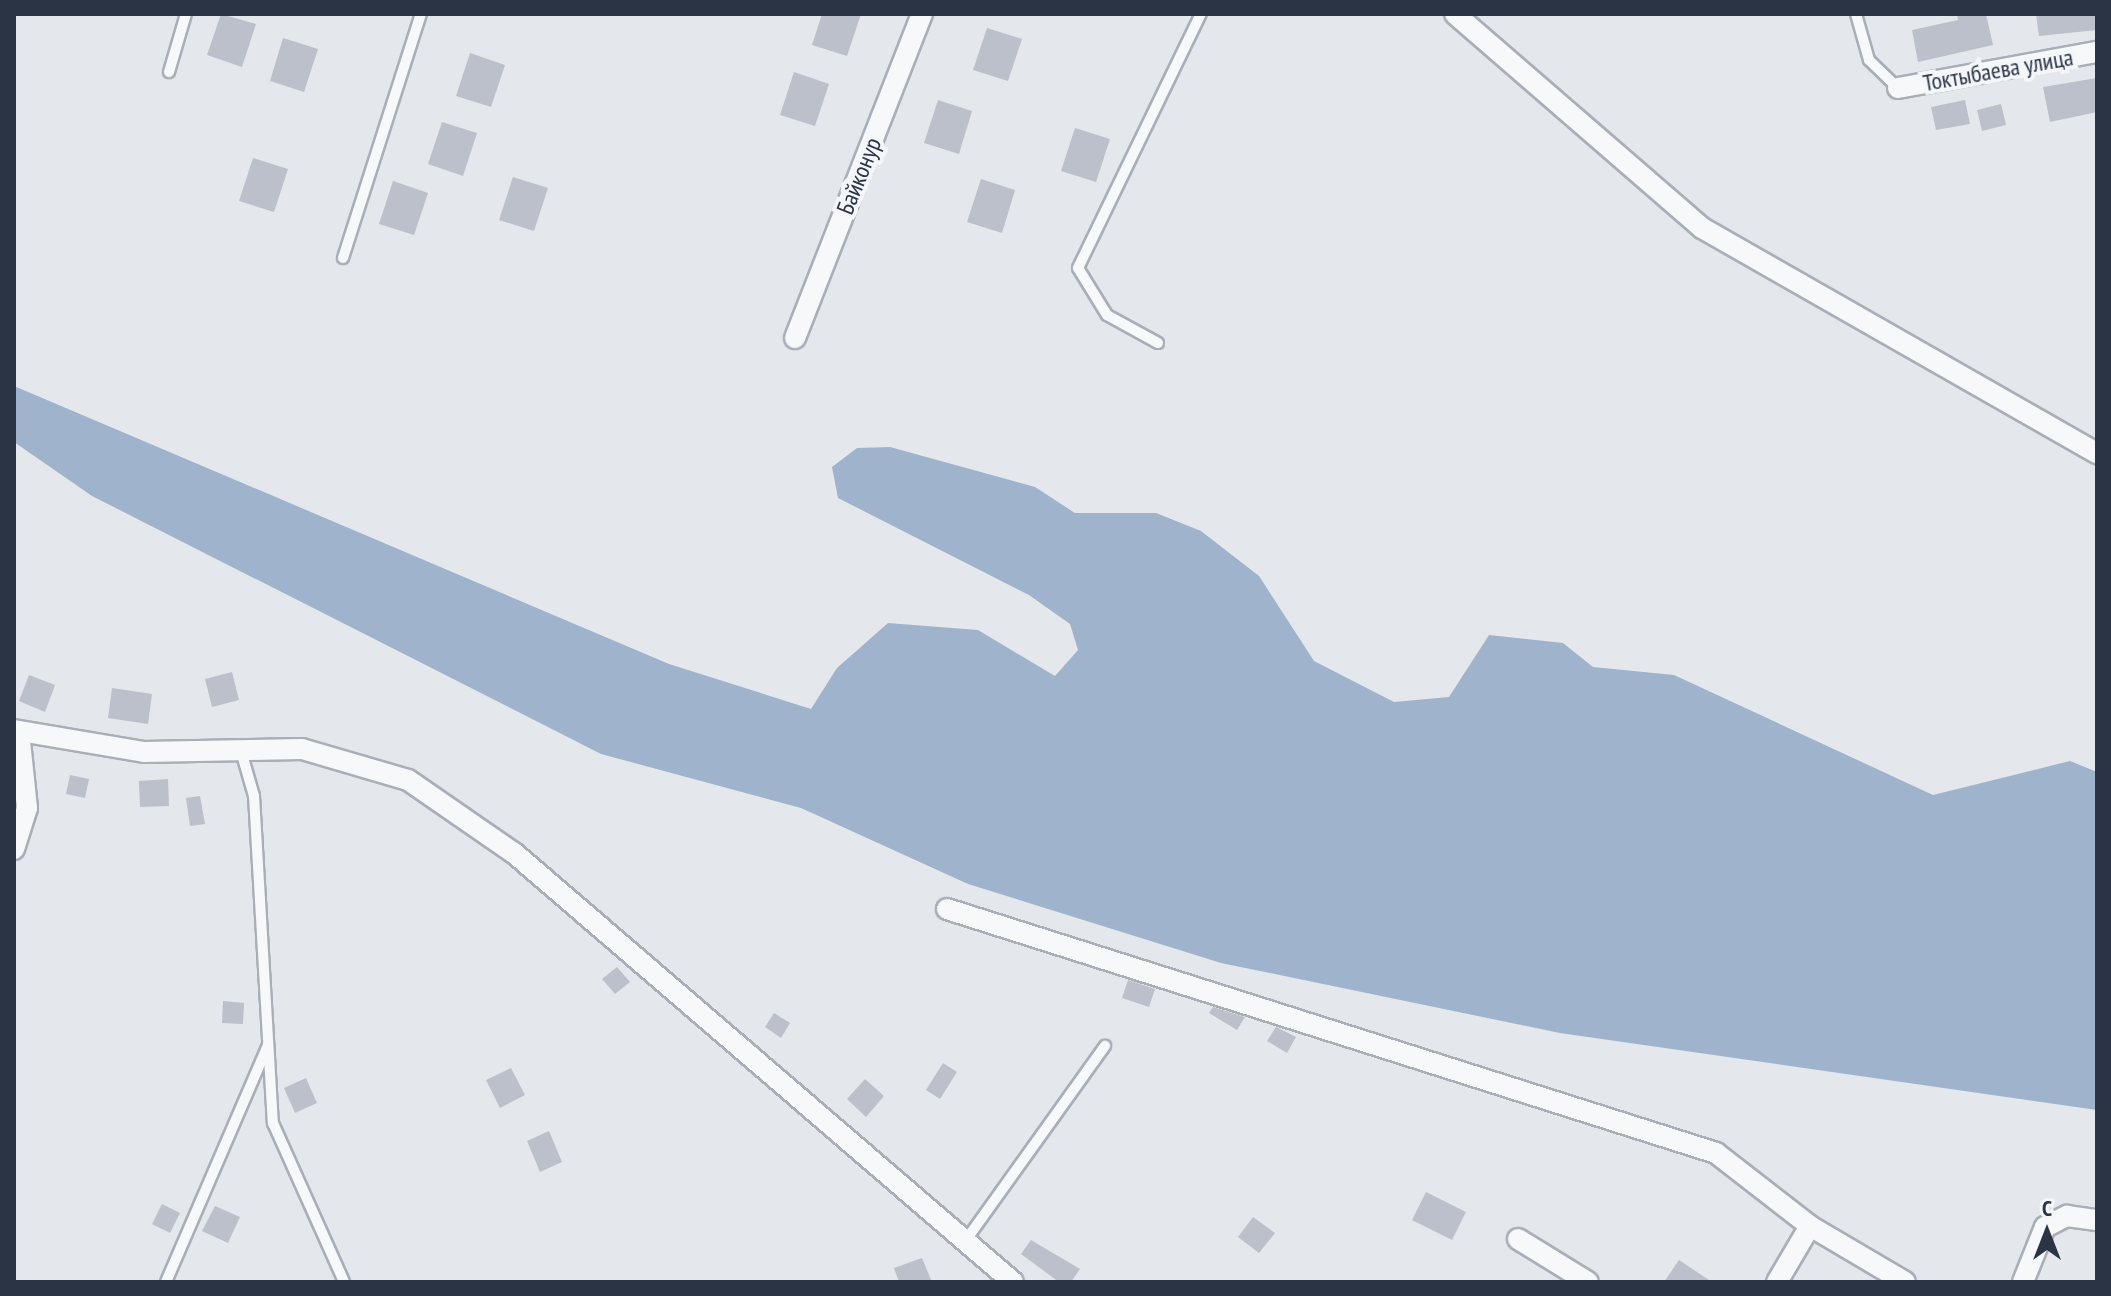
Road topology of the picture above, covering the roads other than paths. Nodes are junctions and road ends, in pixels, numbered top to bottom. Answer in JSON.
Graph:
{"nodes":[{"id":1,"x":186,"y":14,"type":"edge"},
{"id":2,"x":421,"y":14,"type":"edge"},
{"id":3,"x":922,"y":14,"type":"edge"},
{"id":4,"x":1201,"y":14,"type":"edge"},
{"id":5,"x":1455,"y":14,"type":"edge"},
{"id":6,"x":1856,"y":14,"type":"edge"},
{"id":7,"x":2097,"y":52,"type":"edge"},
{"id":8,"x":169,"y":72,"type":"dead end"},
{"id":9,"x":1898,"y":88,"type":"joint"},
{"id":10,"x":343,"y":258,"type":"dead end"},
{"id":11,"x":795,"y":338,"type":"dead end"},
{"id":12,"x":1158,"y":343,"type":"dead end"},
{"id":13,"x":2097,"y":453,"type":"edge"},
{"id":14,"x":17,"y":731,"type":"edge"},
{"id":15,"x":241,"y":751,"type":"junction"},
{"id":16,"x":14,"y":849,"type":"edge"},
{"id":17,"x":947,"y":909,"type":"dead end"},
{"id":18,"x":270,"y":1041,"type":"junction"},
{"id":19,"x":1105,"y":1046,"type":"dead end"},
{"id":20,"x":2097,"y":1220,"type":"edge"},
{"id":21,"x":1810,"y":1226,"type":"junction"},
{"id":22,"x":1518,"y":1239,"type":"dead end"},
{"id":23,"x":966,"y":1240,"type":"junction"},
{"id":24,"x":166,"y":1282,"type":"edge"},
{"id":25,"x":344,"y":1282,"type":"edge"},
{"id":26,"x":1013,"y":1282,"type":"edge"},
{"id":27,"x":1588,"y":1282,"type":"edge"},
{"id":28,"x":1777,"y":1282,"type":"edge"},
{"id":29,"x":1905,"y":1282,"type":"edge"},
{"id":30,"x":2023,"y":1282,"type":"edge"}],
"edges":[{"from":1,"to":8,"type":"lane"},
{"from":2,"to":10,"type":"lane"},
{"from":3,"to":11,"type":"street","name":"Байконур"},
{"from":4,"to":12,"type":"lane"},
{"from":5,"to":13,"type":"street"},
{"from":6,"to":9,"type":"lane"},
{"from":7,"to":9,"type":"street","name":"Токтыбаева улица"},
{"from":14,"to":15,"type":"street"},
{"from":14,"to":16,"type":"street"},
{"from":15,"to":18,"type":"lane"},
{"from":15,"to":23,"type":"street"},
{"from":17,"to":21,"type":"street"},
{"from":18,"to":24,"type":"lane"},
{"from":18,"to":25,"type":"lane"},
{"from":19,"to":23,"type":"lane"},
{"from":20,"to":30,"type":"street"},
{"from":21,"to":28,"type":"street"},
{"from":21,"to":29,"type":"street"},
{"from":22,"to":27,"type":"street"},
{"from":23,"to":26,"type":"street"}]}
